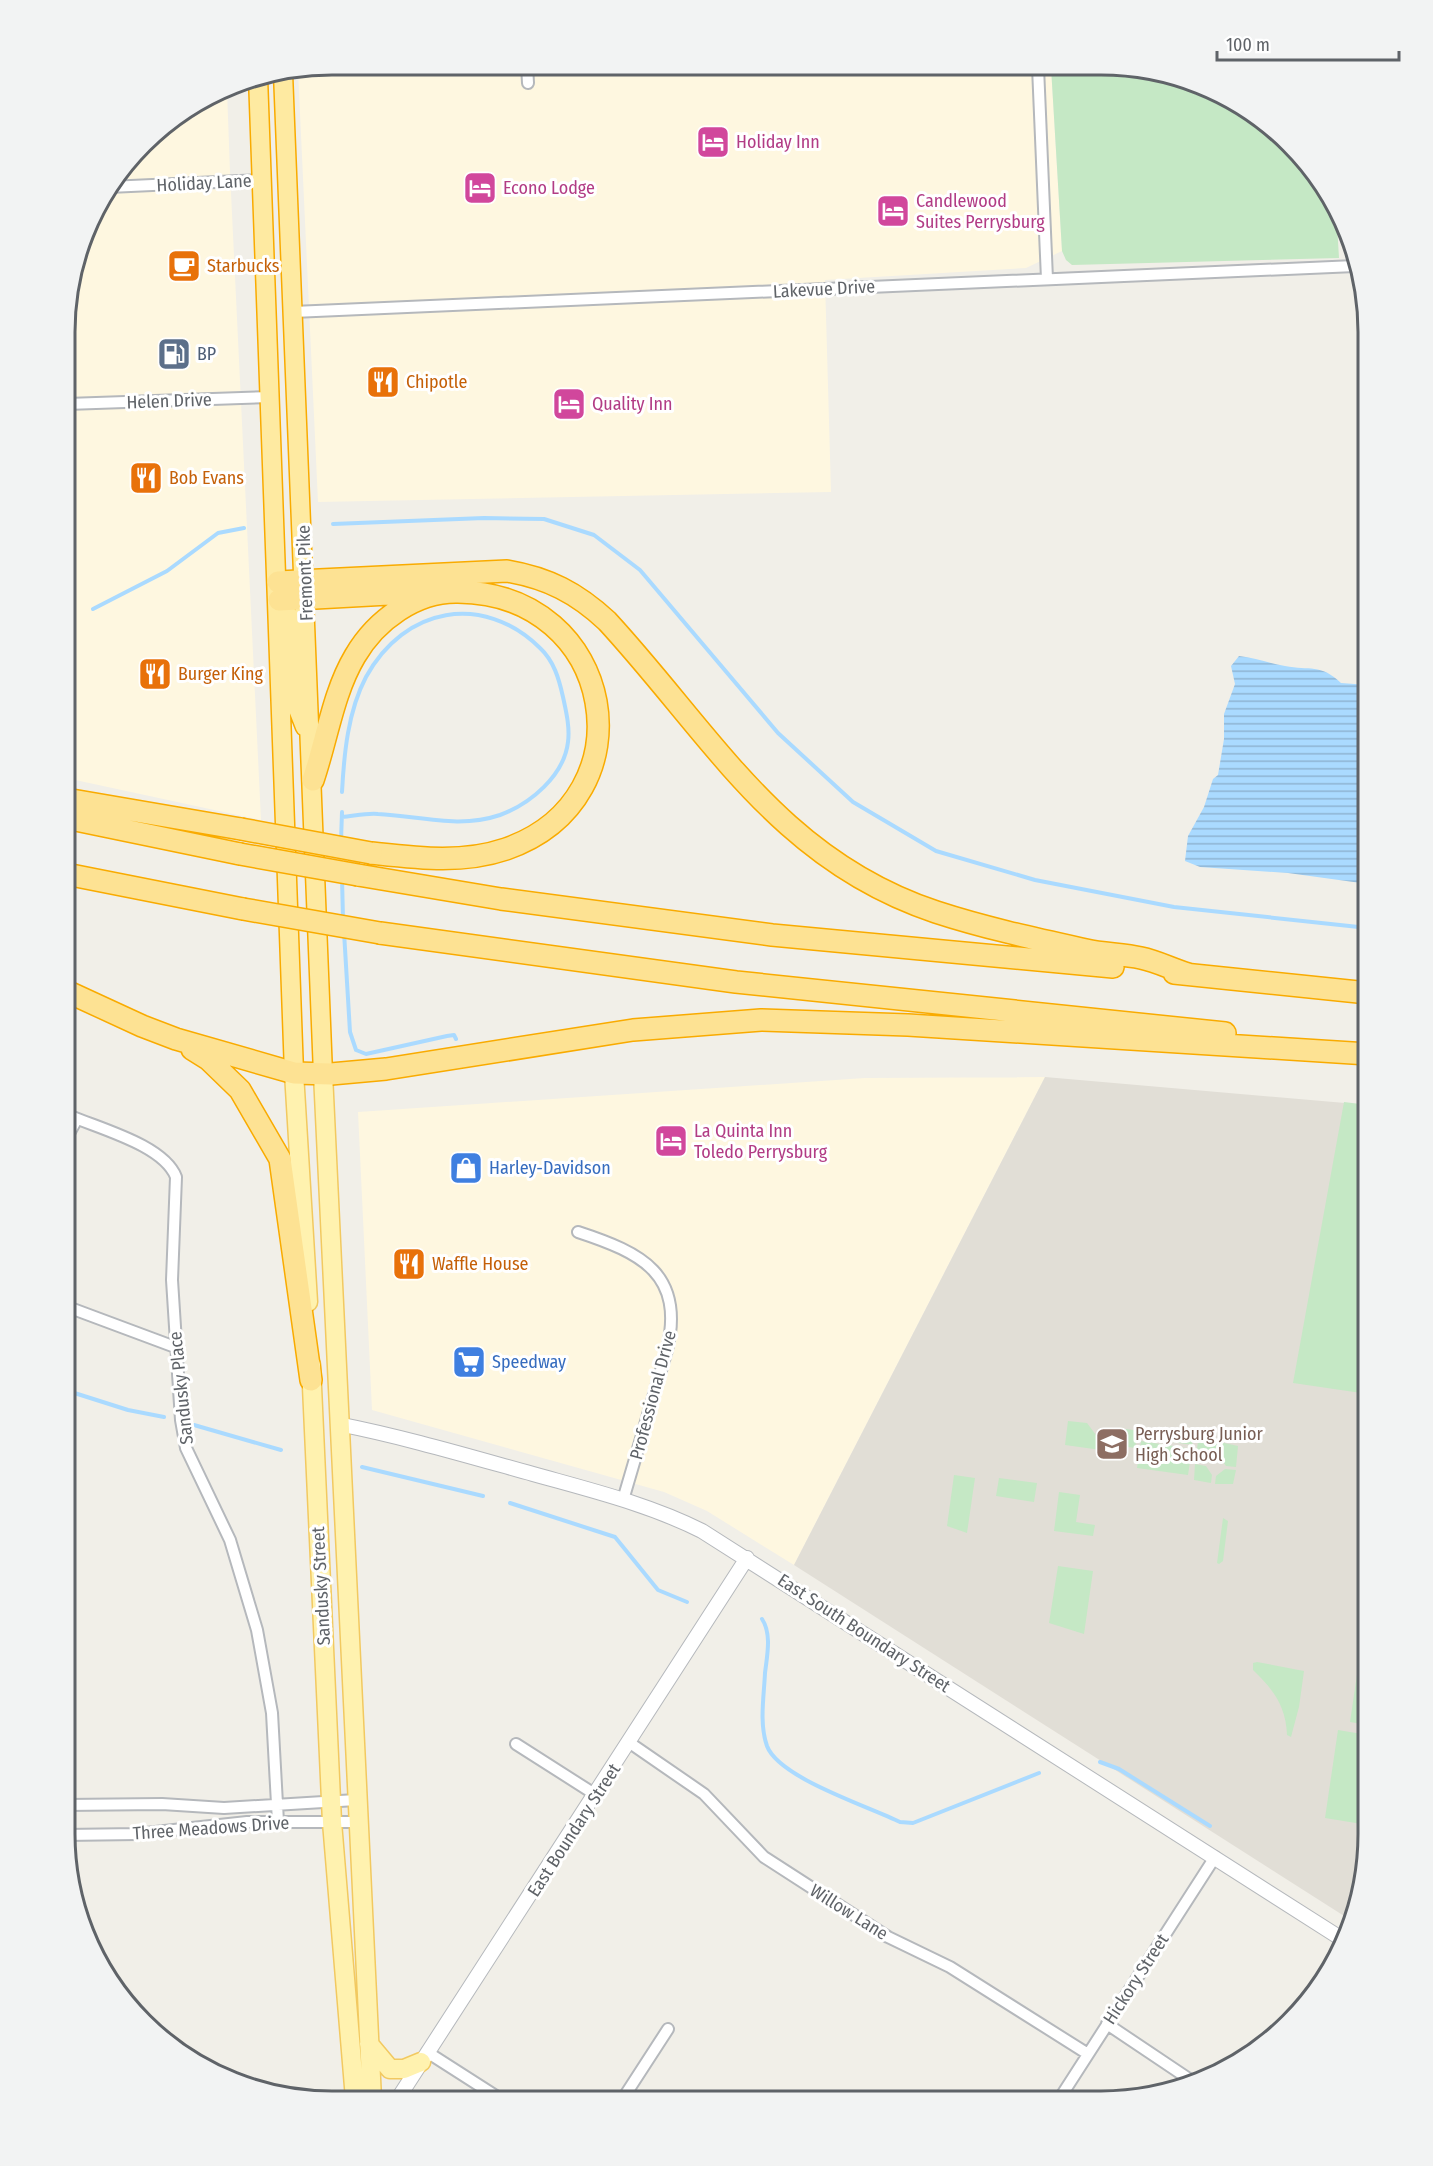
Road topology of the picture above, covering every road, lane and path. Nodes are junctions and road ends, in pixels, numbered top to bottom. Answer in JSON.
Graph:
{"nodes":[{"id":1,"x":528,"y":75,"type":"edge"},
{"id":2,"x":1038,"y":75,"type":"edge"},
{"id":3,"x":291,"y":78,"type":"edge"},
{"id":4,"x":283,"y":80,"type":"edge"},
{"id":5,"x":528,"y":83,"type":"dead end"},
{"id":6,"x":258,"y":86,"type":"edge"},
{"id":7,"x":284,"y":99,"type":"junction"},
{"id":8,"x":262,"y":180,"type":"junction"},
{"id":9,"x":119,"y":187,"type":"edge"},
{"id":10,"x":1349,"y":266,"type":"edge"},
{"id":11,"x":1047,"y":279,"type":"junction"},
{"id":12,"x":293,"y":312,"type":"junction"},
{"id":13,"x":271,"y":397,"type":"junction"},
{"id":14,"x":75,"y":404,"type":"edge"},
{"id":15,"x":305,"y":589,"type":"junction"},
{"id":16,"x":278,"y":591,"type":"junction"},
{"id":17,"x":437,"y":591,"type":"junction"},
{"id":18,"x":312,"y":746,"type":"junction"},
{"id":19,"x":313,"y":780,"type":"junction"},
{"id":20,"x":75,"y":801,"type":"edge"},
{"id":21,"x":75,"y":820,"type":"edge"},
{"id":22,"x":75,"y":876,"type":"edge"},
{"id":23,"x":1188,"y":974,"type":"junction"},
{"id":24,"x":1358,"y":992,"type":"edge"},
{"id":25,"x":75,"y":995,"type":"edge"},
{"id":26,"x":176,"y":1039,"type":"junction"},
{"id":27,"x":1358,"y":1046,"type":"edge"},
{"id":28,"x":1358,"y":1052,"type":"edge"},
{"id":29,"x":294,"y":1073,"type":"junction"},
{"id":30,"x":323,"y":1074,"type":"junction"},
{"id":31,"x":77,"y":1119,"type":"joint"},
{"id":32,"x":75,"y":1123,"type":"edge"},
{"id":33,"x":304,"y":1214,"type":"junction"},
{"id":34,"x":578,"y":1232,"type":"dead end"},
{"id":35,"x":75,"y":1310,"type":"edge"},
{"id":36,"x":175,"y":1347,"type":"junction"},
{"id":37,"x":311,"y":1380,"type":"junction"},
{"id":38,"x":339,"y":1424,"type":"junction"},
{"id":39,"x":623,"y":1500,"type":"junction"},
{"id":40,"x":747,"y":1558,"type":"junction"},
{"id":41,"x":630,"y":1743,"type":"junction"},
{"id":42,"x":516,"y":1744,"type":"dead end"},
{"id":43,"x":596,"y":1795,"type":"junction"},
{"id":44,"x":356,"y":1800,"type":"junction"},
{"id":45,"x":331,"y":1802,"type":"junction"},
{"id":46,"x":75,"y":1805,"type":"edge"},
{"id":47,"x":278,"y":1805,"type":"junction"},
{"id":48,"x":278,"y":1822,"type":"junction"},
{"id":49,"x":332,"y":1822,"type":"junction"},
{"id":50,"x":357,"y":1822,"type":"junction"},
{"id":51,"x":75,"y":1835,"type":"edge"},
{"id":52,"x":1215,"y":1857,"type":"junction"},
{"id":53,"x":1337,"y":1936,"type":"edge"},
{"id":54,"x":1107,"y":2024,"type":"junction"},
{"id":55,"x":668,"y":2029,"type":"dead end"},
{"id":56,"x":369,"y":2044,"type":"junction"},
{"id":57,"x":1088,"y":2054,"type":"junction"},
{"id":58,"x":424,"y":2057,"type":"junction"},
{"id":59,"x":1185,"y":2077,"type":"edge"},
{"id":60,"x":354,"y":2091,"type":"edge"},
{"id":61,"x":372,"y":2091,"type":"edge"},
{"id":62,"x":403,"y":2091,"type":"edge"},
{"id":63,"x":486,"y":2091,"type":"edge"},
{"id":64,"x":628,"y":2091,"type":"edge"},
{"id":65,"x":1064,"y":2091,"type":"edge"}],
"edges":[{"from":1,"to":5,"type":"street"},
{"from":2,"to":11,"type":"street"},
{"from":3,"to":7,"type":"highway"},
{"from":4,"to":7,"type":"highway","name":"Fremont Pike"},
{"from":6,"to":8,"type":"highway","name":"Fremont Pike"},
{"from":7,"to":12,"type":"highway","name":"Fremont Pike"},
{"from":8,"to":9,"type":"street","name":"Holiday Lane"},
{"from":8,"to":13,"type":"highway","name":"Fremont Pike"},
{"from":10,"to":11,"type":"street","name":"Lakevue Drive"},
{"from":11,"to":12,"type":"street","name":"Lakevue Drive"},
{"from":12,"to":15,"type":"highway","name":"Fremont Pike"},
{"from":13,"to":14,"type":"street","name":"Helen Drive"},
{"from":13,"to":16,"type":"highway","name":"Fremont Pike"},
{"from":15,"to":16,"type":"highway"},
{"from":15,"to":17,"type":"highway"},
{"from":15,"to":18,"type":"highway","name":"Fremont Pike"},
{"from":15,"to":23,"type":"highway"},
{"from":16,"to":18,"type":"highway"},
{"from":16,"to":29,"type":"highway","name":"Fremont Pike"},
{"from":17,"to":19,"type":"highway"},
{"from":17,"to":20,"type":"highway","bridge":true},
{"from":18,"to":19,"type":"highway","name":"Fremont Pike"},
{"from":19,"to":30,"type":"highway","name":"Fremont Pike"},
{"from":21,"to":23,"type":"highway","bridge":true},
{"from":22,"to":27,"type":"highway","bridge":true},
{"from":23,"to":24,"type":"highway"},
{"from":25,"to":26,"type":"highway"},
{"from":26,"to":29,"type":"highway"},
{"from":26,"to":37,"type":"highway"},
{"from":28,"to":30,"type":"highway"},
{"from":29,"to":30,"type":"highway"},
{"from":29,"to":33,"type":"main road","name":"Sandusky Street"},
{"from":30,"to":38,"type":"main road","name":"Sandusky Street"},
{"from":31,"to":32,"type":"street"},
{"from":31,"to":36,"type":"street","name":"Sandusky Place"},
{"from":33,"to":37,"type":"main road","name":"Sandusky Street"},
{"from":33,"to":38,"type":"main road"},
{"from":34,"to":39,"type":"street","name":"Professional Drive"},
{"from":35,"to":36,"type":"street"},
{"from":36,"to":47,"type":"street","name":"Sandusky Place"},
{"from":37,"to":45,"type":"main road","name":"Sandusky Street"},
{"from":38,"to":39,"type":"street","name":"East South Boundary Street"},
{"from":38,"to":44,"type":"main road","name":"Sandusky Street"},
{"from":39,"to":40,"type":"street","name":"East South Boundary Street"},
{"from":40,"to":41,"type":"street","name":"East Boundary Street"},
{"from":40,"to":52,"type":"street","name":"East South Boundary Street"},
{"from":41,"to":43,"type":"street","name":"East Boundary Street"},
{"from":41,"to":57,"type":"street","name":"Willow Lane"},
{"from":42,"to":43,"type":"street"},
{"from":43,"to":58,"type":"street","name":"East Boundary Street"},
{"from":44,"to":45,"type":"street","name":"Three Meadows Drive"},
{"from":44,"to":50,"type":"main road","name":"Sandusky Street"},
{"from":45,"to":47,"type":"street","name":"Three Meadows Drive"},
{"from":45,"to":49,"type":"main road","name":"Sandusky Street"},
{"from":46,"to":47,"type":"street","name":"Three Meadows Drive"},
{"from":47,"to":48,"type":"street","name":"Sandusky Place"},
{"from":48,"to":49,"type":"street","name":"Three Meadows Drive"},
{"from":48,"to":51,"type":"street","name":"Three Meadows Drive"},
{"from":49,"to":50,"type":"street","name":"Three Meadows Drive"},
{"from":49,"to":60,"type":"main road","name":"Sandusky Street"},
{"from":50,"to":56,"type":"main road","name":"Sandusky Street"},
{"from":52,"to":53,"type":"street","name":"East South Boundary Street"},
{"from":52,"to":54,"type":"street","name":"Hickory Street"},
{"from":54,"to":57,"type":"street","name":"Hickory Street"},
{"from":54,"to":59,"type":"street"},
{"from":55,"to":64,"type":"street"},
{"from":56,"to":58,"type":"main road"},
{"from":56,"to":61,"type":"main road","name":"Sandusky Street"},
{"from":57,"to":65,"type":"street","name":"Hickory Street"},
{"from":58,"to":62,"type":"street","name":"East Boundary Street"},
{"from":58,"to":63,"type":"street"}]}
